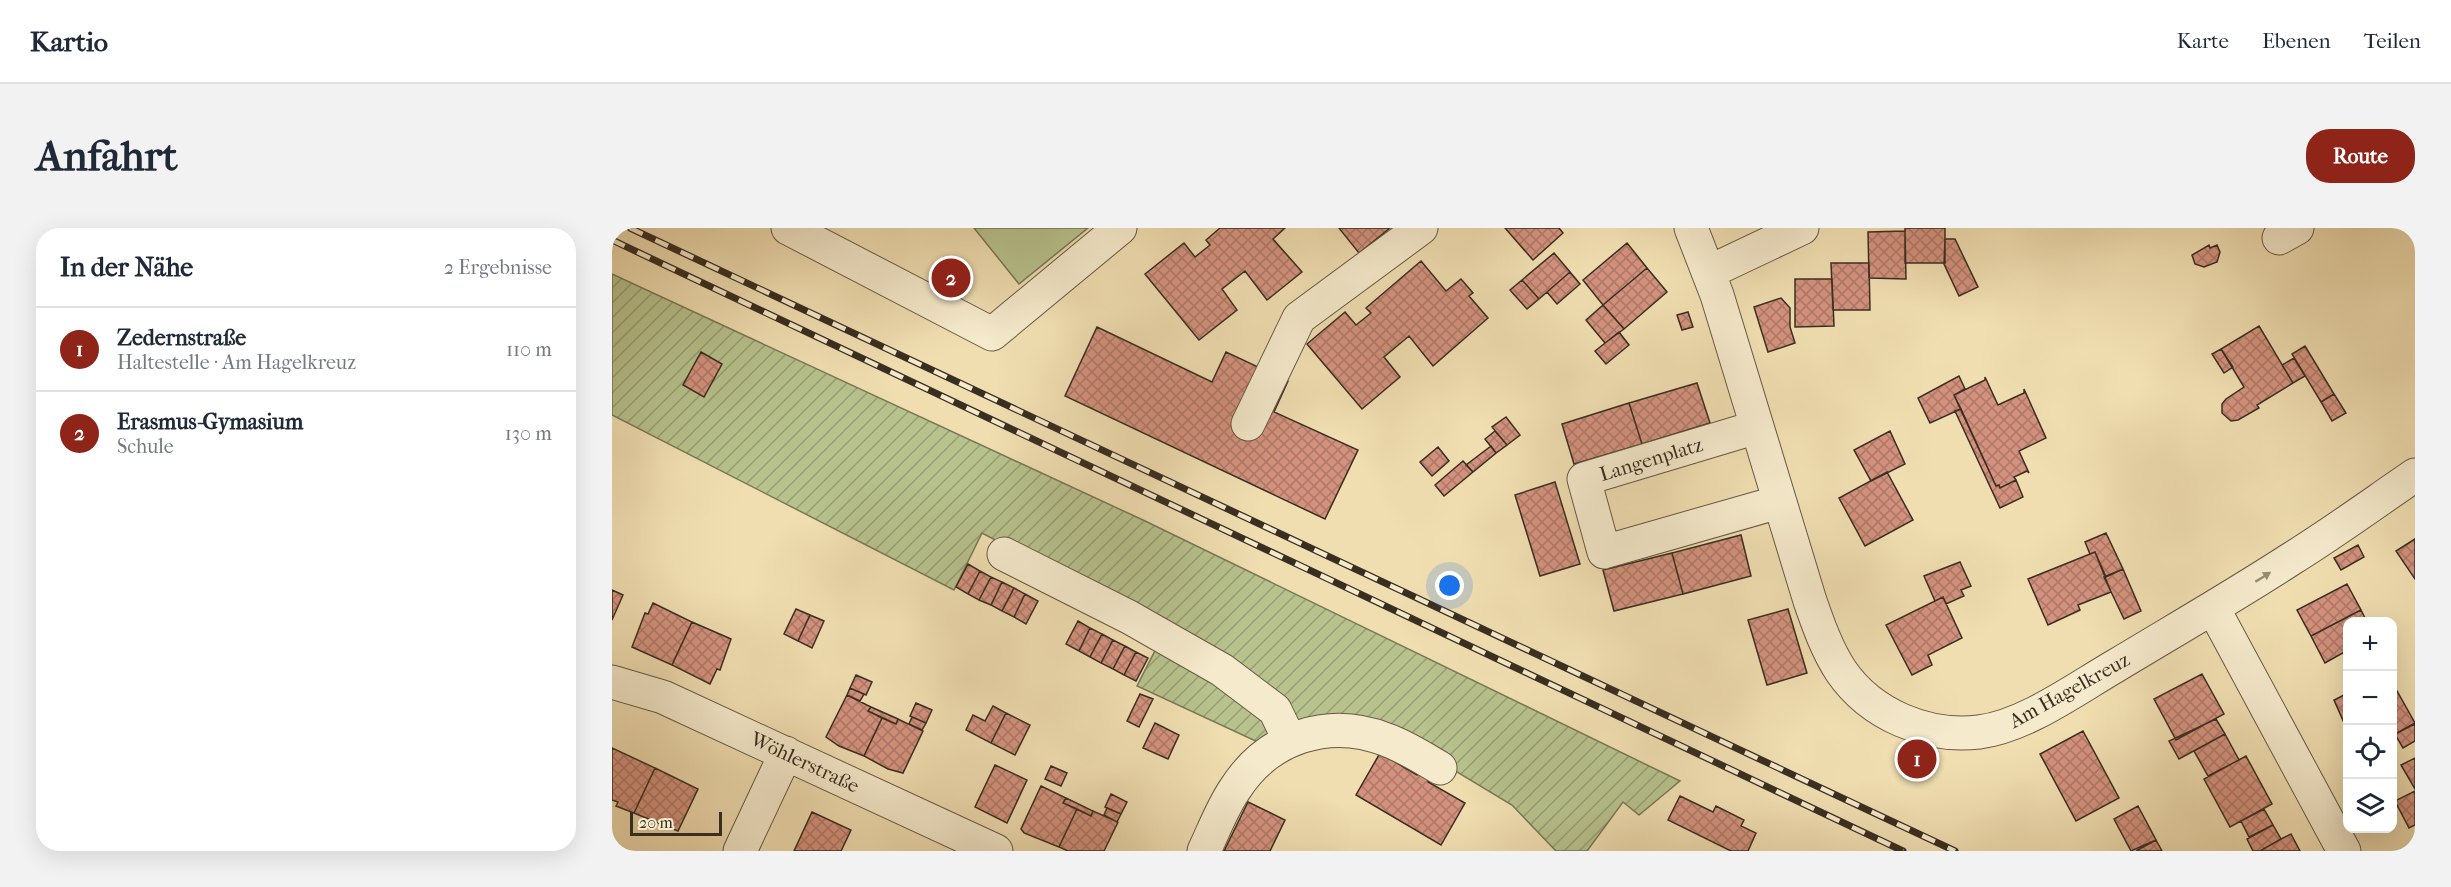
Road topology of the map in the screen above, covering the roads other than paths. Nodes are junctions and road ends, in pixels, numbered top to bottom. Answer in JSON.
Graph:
{"nodes":[{"id":1,"x":788,"y":228,"type":"edge"},
{"id":2,"x":1120,"y":228,"type":"edge"},
{"id":3,"x":1421,"y":228,"type":"edge"},
{"id":4,"x":1690,"y":228,"type":"edge"},
{"id":5,"x":1802,"y":228,"type":"edge"},
{"id":6,"x":1709,"y":272,"type":"junction"},
{"id":7,"x":1248,"y":424,"type":"dead end"},
{"id":8,"x":1757,"y":427,"type":"junction"},
{"id":9,"x":2415,"y":475,"type":"edge"},
{"id":10,"x":1779,"y":502,"type":"junction"},
{"id":11,"x":1004,"y":554,"type":"dead end"},
{"id":12,"x":2213,"y":608,"type":"junction"},
{"id":13,"x":612,"y":682,"type":"edge"},
{"id":14,"x":1289,"y":739,"type":"junction"},
{"id":15,"x":786,"y":753,"type":"junction"},
{"id":16,"x":1440,"y":768,"type":"dead end"},
{"id":17,"x":740,"y":851,"type":"edge"},
{"id":18,"x":996,"y":851,"type":"edge"},
{"id":19,"x":1204,"y":851,"type":"edge"},
{"id":20,"x":2344,"y":851,"type":"edge"}],
"edges":[{"from":1,"to":2,"type":"street"},
{"from":3,"to":7,"type":"street"},
{"from":4,"to":6,"type":"street","name":"Am Hagelkreuz"},
{"from":5,"to":6,"type":"street"},
{"from":6,"to":8,"type":"street","name":"Am Hagelkreuz"},
{"from":8,"to":10,"type":"street","name":"Am Hagelkreuz"},
{"from":8,"to":10,"type":"street","name":"Langenplatz"},
{"from":12,"to":9,"type":"street","name":"Am Hagelkreuz","one_way":true},
{"from":10,"to":12,"type":"street","name":"Am Hagelkreuz"},
{"from":11,"to":14,"type":"street"},
{"from":12,"to":20,"type":"street"},
{"from":13,"to":15,"type":"street","name":"Wöhlerstraße"},
{"from":14,"to":16,"type":"street"},
{"from":14,"to":19,"type":"street"},
{"from":15,"to":17,"type":"street"},
{"from":15,"to":18,"type":"street","name":"Wöhlerstraße"}]}
